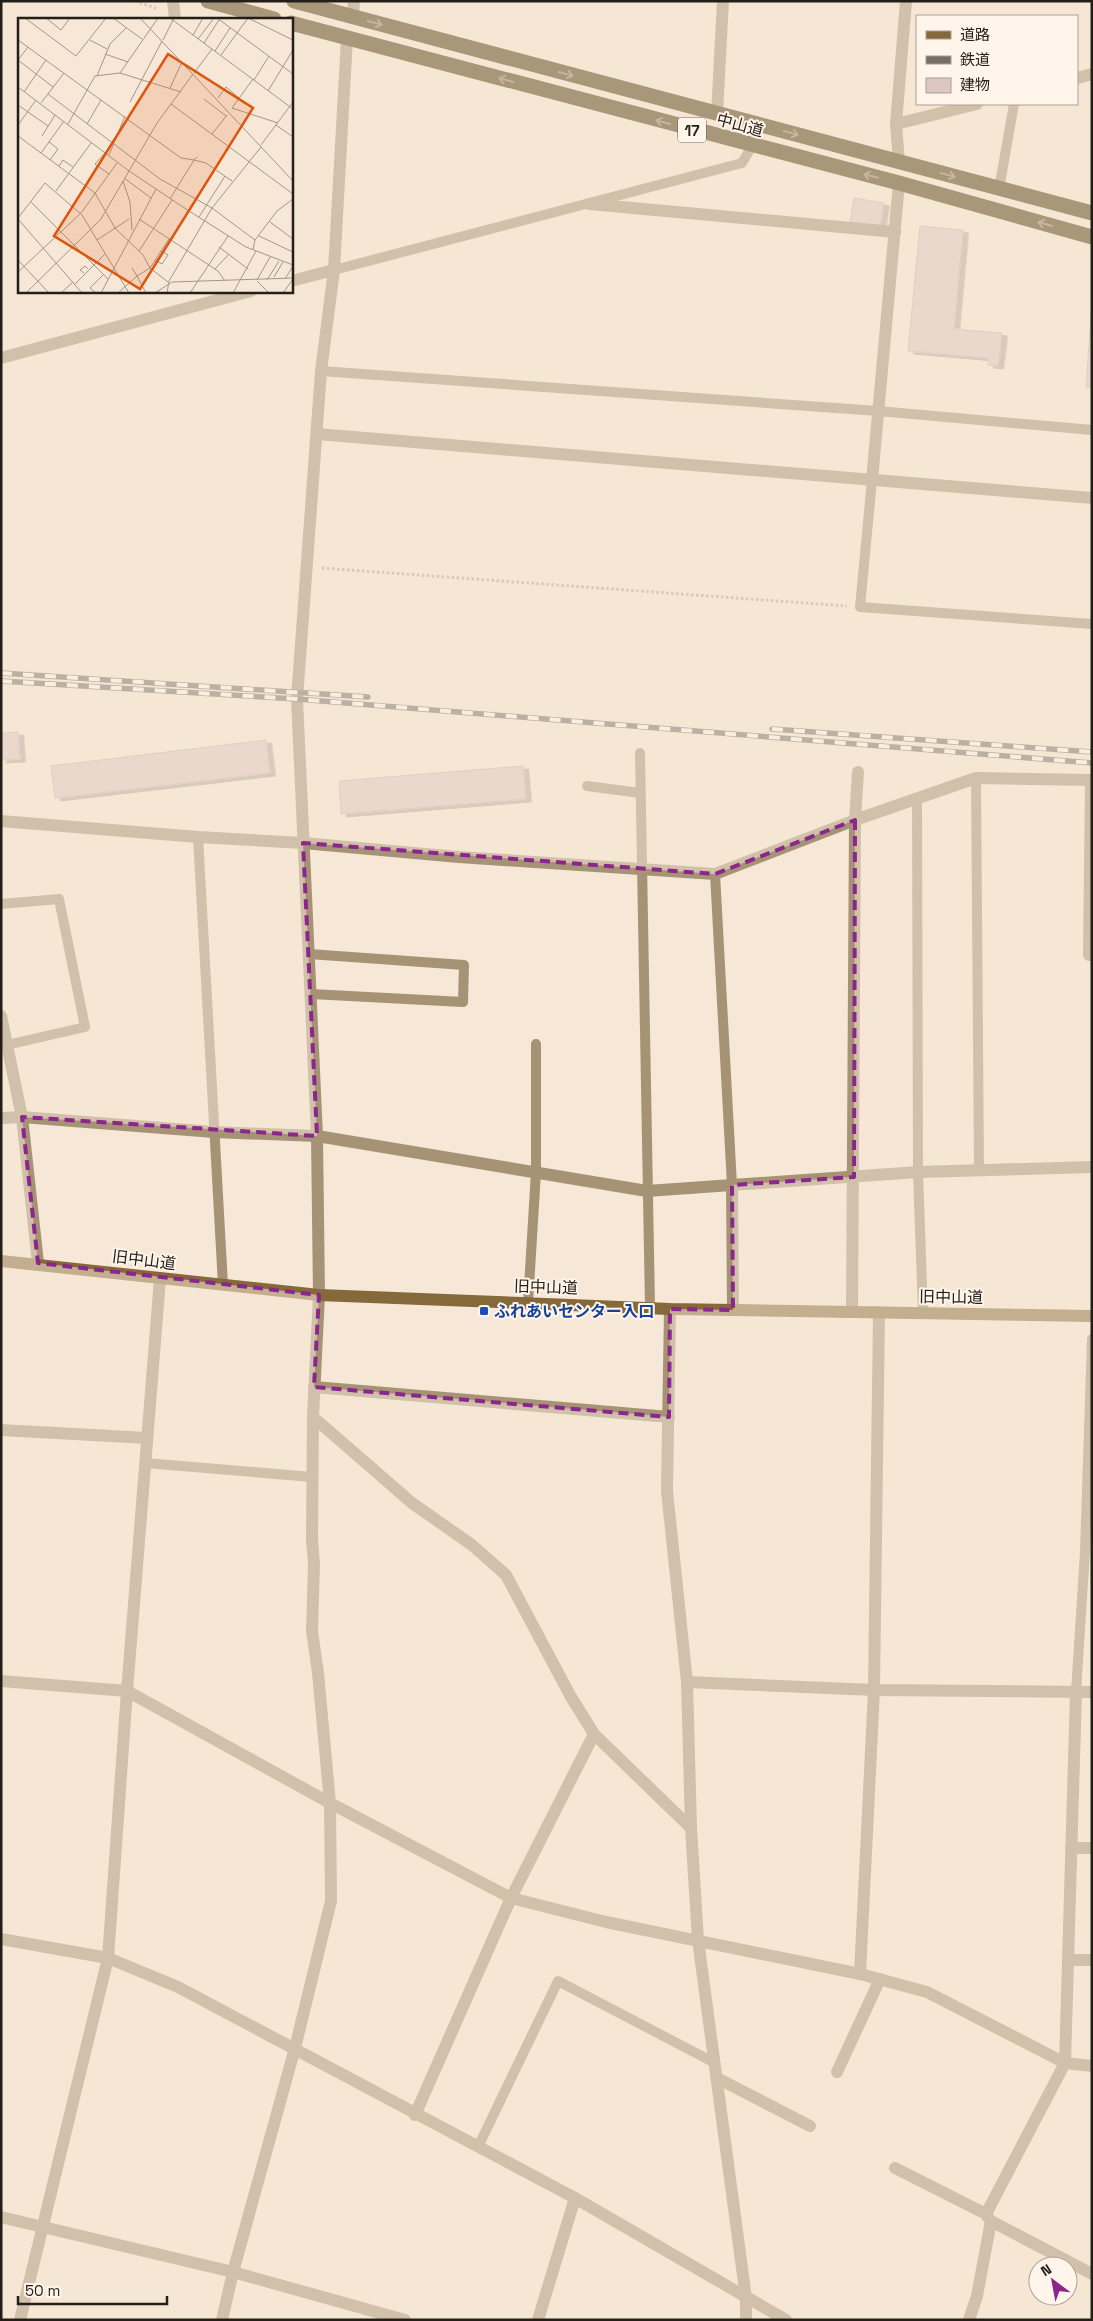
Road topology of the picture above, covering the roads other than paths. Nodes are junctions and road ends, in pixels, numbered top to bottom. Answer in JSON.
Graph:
{"nodes":[{"id":1,"x":173,"y":1,"type":"edge"},
{"id":2,"x":208,"y":1,"type":"edge"},
{"id":3,"x":294,"y":1,"type":"edge"},
{"id":4,"x":354,"y":1,"type":"edge"},
{"id":5,"x":723,"y":1,"type":"edge"},
{"id":6,"x":906,"y":1,"type":"edge"},
{"id":7,"x":353,"y":17,"type":"junction"},
{"id":8,"x":175,"y":18,"type":"edge"},
{"id":9,"x":270,"y":18,"type":"edge"},
{"id":10,"x":292,"y":24,"type":"edge"},
{"id":11,"x":347,"y":38,"type":"junction"},
{"id":12,"x":1092,"y":74,"type":"edge"},
{"id":13,"x":1078,"y":78,"type":"edge"},
{"id":14,"x":972,"y":105,"type":"edge"},
{"id":15,"x":1014,"y":105,"type":"edge"},
{"id":16,"x":717,"y":114,"type":"junction"},
{"id":17,"x":896,"y":124,"type":"junction"},
{"id":18,"x":752,"y":146,"type":"junction"},
{"id":19,"x":900,"y":162,"type":"junction"},
{"id":20,"x":899,"y":183,"type":"junction"},
{"id":21,"x":999,"y":189,"type":"junction"},
{"id":22,"x":589,"y":204,"type":"junction"},
{"id":23,"x":1092,"y":213,"type":"edge"},
{"id":24,"x":895,"y":232,"type":"junction"},
{"id":25,"x":1092,"y":237,"type":"edge"},
{"id":26,"x":334,"y":270,"type":"junction"},
{"id":27,"x":292,"y":281,"type":"edge"},
{"id":28,"x":243,"y":292,"type":"edge"},
{"id":29,"x":211,"y":296,"type":"edge"},
{"id":30,"x":1,"y":358,"type":"edge"},
{"id":31,"x":321,"y":371,"type":"junction"},
{"id":32,"x":878,"y":411,"type":"junction"},
{"id":33,"x":1092,"y":430,"type":"edge"},
{"id":34,"x":317,"y":434,"type":"junction"},
{"id":35,"x":872,"y":480,"type":"junction"},
{"id":36,"x":1092,"y":498,"type":"edge"},
{"id":37,"x":1092,"y":624,"type":"edge"},
{"id":38,"x":640,"y":753,"type":"dead end"},
{"id":39,"x":858,"y":772,"type":"dead end"},
{"id":40,"x":976,"y":778,"type":"junction"},
{"id":41,"x":1091,"y":780,"type":"edge"},
{"id":42,"x":587,"y":786,"type":"dead end"},
{"id":43,"x":640,"y":793,"type":"junction"},
{"id":44,"x":917,"y":800,"type":"junction"},
{"id":45,"x":855,"y":820,"type":"junction"},
{"id":46,"x":1,"y":821,"type":"edge"},
{"id":47,"x":198,"y":837,"type":"junction"},
{"id":48,"x":303,"y":843,"type":"junction"},
{"id":49,"x":642,"y":869,"type":"junction"},
{"id":50,"x":715,"y":874,"type":"junction"},
{"id":51,"x":1,"y":904,"type":"edge"},
{"id":52,"x":309,"y":954,"type":"junction"},
{"id":53,"x":1089,"y":955,"type":"dead end"},
{"id":54,"x":311,"y":994,"type":"junction"},
{"id":55,"x":1,"y":1016,"type":"edge"},
{"id":56,"x":536,"y":1044,"type":"dead end"},
{"id":57,"x":7,"y":1045,"type":"junction"},
{"id":58,"x":22,"y":1117,"type":"junction"},
{"id":59,"x":1,"y":1118,"type":"edge"},
{"id":60,"x":214,"y":1132,"type":"junction"},
{"id":61,"x":317,"y":1136,"type":"junction"},
{"id":62,"x":1092,"y":1167,"type":"edge"},
{"id":63,"x":980,"y":1170,"type":"junction"},
{"id":64,"x":536,"y":1172,"type":"junction"},
{"id":65,"x":918,"y":1172,"type":"junction"},
{"id":66,"x":854,"y":1177,"type":"junction"},
{"id":67,"x":732,"y":1185,"type":"junction"},
{"id":68,"x":647,"y":1191,"type":"junction"},
{"id":69,"x":1,"y":1261,"type":"edge"},
{"id":70,"x":38,"y":1263,"type":"junction"},
{"id":71,"x":160,"y":1279,"type":"junction"},
{"id":72,"x":223,"y":1285,"type":"junction"},
{"id":73,"x":319,"y":1295,"type":"junction"},
{"id":74,"x":528,"y":1303,"type":"junction"},
{"id":75,"x":650,"y":1307,"type":"junction"},
{"id":76,"x":670,"y":1309,"type":"junction"},
{"id":77,"x":733,"y":1310,"type":"junction"},
{"id":78,"x":852,"y":1311,"type":"junction"},
{"id":79,"x":879,"y":1312,"type":"junction"},
{"id":80,"x":923,"y":1313,"type":"junction"},
{"id":81,"x":1092,"y":1316,"type":"edge"},
{"id":82,"x":1092,"y":1339,"type":"edge"},
{"id":83,"x":314,"y":1387,"type":"junction"},
{"id":84,"x":313,"y":1417,"type":"junction"},
{"id":85,"x":669,"y":1417,"type":"junction"},
{"id":86,"x":1,"y":1430,"type":"edge"},
{"id":87,"x":147,"y":1438,"type":"junction"},
{"id":88,"x":145,"y":1463,"type":"junction"},
{"id":89,"x":312,"y":1477,"type":"junction"},
{"id":90,"x":1,"y":1681,"type":"edge"},
{"id":91,"x":687,"y":1682,"type":"junction"},
{"id":92,"x":874,"y":1690,"type":"junction"},
{"id":93,"x":127,"y":1691,"type":"junction"},
{"id":94,"x":1076,"y":1692,"type":"junction"},
{"id":95,"x":1092,"y":1692,"type":"edge"},
{"id":96,"x":594,"y":1734,"type":"junction"},
{"id":97,"x":330,"y":1803,"type":"junction"},
{"id":98,"x":691,"y":1828,"type":"junction"},
{"id":99,"x":1071,"y":1848,"type":"junction"},
{"id":100,"x":1092,"y":1848,"type":"edge"},
{"id":101,"x":511,"y":1898,"type":"junction"},
{"id":102,"x":1,"y":1939,"type":"edge"},
{"id":103,"x":698,"y":1940,"type":"junction"},
{"id":104,"x":108,"y":1958,"type":"junction"},
{"id":105,"x":1068,"y":1960,"type":"junction"},
{"id":106,"x":1092,"y":1960,"type":"edge"},
{"id":107,"x":860,"y":1974,"type":"junction"},
{"id":108,"x":880,"y":1979,"type":"junction"},
{"id":109,"x":295,"y":2048,"type":"junction"},
{"id":110,"x":715,"y":2063,"type":"junction"},
{"id":111,"x":1065,"y":2063,"type":"junction"},
{"id":112,"x":1092,"y":2066,"type":"edge"},
{"id":113,"x":838,"y":2072,"type":"dead end"},
{"id":114,"x":717,"y":2078,"type":"junction"},
{"id":115,"x":415,"y":2115,"type":"junction"},
{"id":116,"x":810,"y":2126,"type":"dead end"},
{"id":117,"x":478,"y":2147,"type":"junction"},
{"id":118,"x":895,"y":2168,"type":"dead end"},
{"id":119,"x":575,"y":2198,"type":"junction"},
{"id":120,"x":1,"y":2217,"type":"edge"},
{"id":121,"x":988,"y":2217,"type":"junction"},
{"id":122,"x":43,"y":2227,"type":"junction"},
{"id":123,"x":233,"y":2272,"type":"junction"},
{"id":124,"x":1092,"y":2274,"type":"edge"},
{"id":125,"x":746,"y":2298,"type":"junction"},
{"id":126,"x":20,"y":2320,"type":"edge"},
{"id":127,"x":222,"y":2320,"type":"edge"},
{"id":128,"x":405,"y":2320,"type":"edge"},
{"id":129,"x":538,"y":2320,"type":"edge"},
{"id":130,"x":746,"y":2320,"type":"edge"},
{"id":131,"x":786,"y":2320,"type":"edge"},
{"id":132,"x":969,"y":2320,"type":"edge"}],
"edges":[{"from":1,"to":8,"type":"street"},
{"from":2,"to":9,"type":"highway"},
{"from":3,"to":7,"type":"highway","name":"中山道","number":"17"},
{"from":4,"to":7,"type":"street"},
{"from":5,"to":16,"type":"street"},
{"from":6,"to":17,"type":"street"},
{"from":7,"to":16,"type":"highway","name":"中山道","number":"17","one_way":true},
{"from":10,"to":11,"type":"highway","name":"中山道","number":"17"},
{"from":18,"to":11,"type":"highway","name":"中山道","number":"17","one_way":true},
{"from":11,"to":26,"type":"street"},
{"from":12,"to":13,"type":"street"},
{"from":14,"to":17,"type":"street"},
{"from":15,"to":21,"type":"lane"},
{"from":16,"to":19,"type":"highway","name":"中山道","number":"17","one_way":true},
{"from":17,"to":19,"type":"street"},
{"from":20,"to":18,"type":"highway","name":"中山道","number":"17","one_way":true},
{"from":18,"to":22,"type":"lane"},
{"from":19,"to":21,"type":"highway","name":"中山道","number":"17","one_way":true},
{"from":20,"to":24,"type":"street"},
{"from":25,"to":20,"type":"highway","name":"中山道","number":"17","one_way":true},
{"from":21,"to":23,"type":"highway","name":"中山道","number":"17"},
{"from":22,"to":24,"type":"street"},
{"from":22,"to":26,"type":"lane"},
{"from":24,"to":32,"type":"street"},
{"from":26,"to":27,"type":"street"},
{"from":26,"to":31,"type":"street"},
{"from":28,"to":29,"type":"street"},
{"from":29,"to":30,"type":"street"},
{"from":31,"to":32,"type":"lane"},
{"from":31,"to":34,"type":"street"},
{"from":32,"to":33,"type":"lane"},
{"from":32,"to":35,"type":"street"},
{"from":34,"to":35,"type":"street"},
{"from":34,"to":48,"type":"street"},
{"from":35,"to":36,"type":"street"},
{"from":35,"to":37,"type":"lane"},
{"from":38,"to":43,"type":"lane"},
{"from":39,"to":45,"type":"street"},
{"from":40,"to":41,"type":"street"},
{"from":40,"to":44,"type":"street"},
{"from":40,"to":63,"type":"lane"},
{"from":41,"to":53,"type":"street"},
{"from":42,"to":43,"type":"lane"},
{"from":43,"to":49,"type":"lane"},
{"from":44,"to":45,"type":"street"},
{"from":44,"to":65,"type":"lane"},
{"from":45,"to":50,"type":"street"},
{"from":45,"to":66,"type":"street"},
{"from":46,"to":47,"type":"street"},
{"from":47,"to":48,"type":"street"},
{"from":47,"to":60,"type":"lane"},
{"from":48,"to":49,"type":"street"},
{"from":48,"to":52,"type":"street"},
{"from":49,"to":50,"type":"street"},
{"from":49,"to":68,"type":"lane"},
{"from":50,"to":67,"type":"lane"},
{"from":51,"to":57,"type":"lane"},
{"from":52,"to":54,"type":"street"},
{"from":52,"to":54,"type":"lane"},
{"from":54,"to":61,"type":"street"},
{"from":55,"to":57,"type":"street"},
{"from":56,"to":64,"type":"lane"},
{"from":57,"to":58,"type":"street"},
{"from":58,"to":59,"type":"street"},
{"from":58,"to":60,"type":"street"},
{"from":58,"to":70,"type":"street"},
{"from":60,"to":61,"type":"street"},
{"from":60,"to":72,"type":"lane"},
{"from":61,"to":64,"type":"street"},
{"from":61,"to":73,"type":"street"},
{"from":62,"to":63,"type":"street"},
{"from":63,"to":65,"type":"street"},
{"from":64,"to":68,"type":"street"},
{"from":64,"to":74,"type":"lane"},
{"from":65,"to":66,"type":"street"},
{"from":65,"to":80,"type":"lane"},
{"from":66,"to":67,"type":"street"},
{"from":66,"to":78,"type":"street"},
{"from":67,"to":68,"type":"street"},
{"from":67,"to":77,"type":"street"},
{"from":68,"to":75,"type":"lane"},
{"from":69,"to":70,"type":"main road","name":"旧中山道"},
{"from":70,"to":71,"type":"main road","name":"旧中山道"},
{"from":71,"to":72,"type":"main road","name":"旧中山道"},
{"from":71,"to":87,"type":"street"},
{"from":72,"to":73,"type":"main road","name":"旧中山道"},
{"from":73,"to":74,"type":"main road","name":"旧中山道"},
{"from":73,"to":83,"type":"street"},
{"from":74,"to":75,"type":"main road","name":"旧中山道"},
{"from":75,"to":76,"type":"main road","name":"旧中山道"},
{"from":76,"to":77,"type":"main road","name":"旧中山道"},
{"from":76,"to":85,"type":"street"},
{"from":77,"to":78,"type":"main road","name":"旧中山道"},
{"from":78,"to":79,"type":"main road","name":"旧中山道"},
{"from":79,"to":80,"type":"main road","name":"旧中山道"},
{"from":79,"to":92,"type":"street"},
{"from":80,"to":81,"type":"main road","name":"旧中山道"},
{"from":82,"to":94,"type":"lane"},
{"from":83,"to":84,"type":"street"},
{"from":83,"to":85,"type":"street"},
{"from":84,"to":89,"type":"street"},
{"from":84,"to":96,"type":"street"},
{"from":85,"to":91,"type":"street"},
{"from":86,"to":87,"type":"street"},
{"from":87,"to":88,"type":"street"},
{"from":88,"to":89,"type":"lane"},
{"from":88,"to":93,"type":"street"},
{"from":89,"to":97,"type":"street"},
{"from":90,"to":93,"type":"street"},
{"from":91,"to":92,"type":"street"},
{"from":91,"to":98,"type":"street"},
{"from":92,"to":94,"type":"street"},
{"from":92,"to":107,"type":"street"},
{"from":93,"to":97,"type":"street"},
{"from":93,"to":104,"type":"street"},
{"from":94,"to":95,"type":"street"},
{"from":94,"to":99,"type":"street"},
{"from":96,"to":98,"type":"street"},
{"from":96,"to":101,"type":"street"},
{"from":97,"to":101,"type":"street"},
{"from":97,"to":109,"type":"street"},
{"from":98,"to":103,"type":"street"},
{"from":99,"to":100,"type":"street"},
{"from":99,"to":105,"type":"street"},
{"from":101,"to":103,"type":"street"},
{"from":101,"to":115,"type":"street"},
{"from":102,"to":104,"type":"street"},
{"from":103,"to":107,"type":"street"},
{"from":103,"to":110,"type":"street"},
{"from":104,"to":109,"type":"street"},
{"from":104,"to":122,"type":"street"},
{"from":105,"to":106,"type":"street"},
{"from":105,"to":111,"type":"street"},
{"from":107,"to":108,"type":"street"},
{"from":108,"to":111,"type":"street"},
{"from":108,"to":113,"type":"street"},
{"from":109,"to":115,"type":"street"},
{"from":109,"to":123,"type":"street"},
{"from":110,"to":114,"type":"street"},
{"from":110,"to":117,"type":"lane"},
{"from":111,"to":112,"type":"street"},
{"from":111,"to":121,"type":"street"},
{"from":114,"to":116,"type":"street"},
{"from":114,"to":125,"type":"street"},
{"from":115,"to":117,"type":"street"},
{"from":117,"to":119,"type":"street"},
{"from":118,"to":121,"type":"street"},
{"from":119,"to":125,"type":"street"},
{"from":119,"to":129,"type":"street"},
{"from":120,"to":122,"type":"street"},
{"from":121,"to":124,"type":"street"},
{"from":121,"to":132,"type":"street"},
{"from":122,"to":123,"type":"street"},
{"from":122,"to":126,"type":"street"},
{"from":123,"to":127,"type":"street"},
{"from":123,"to":128,"type":"street"},
{"from":125,"to":130,"type":"street"},
{"from":125,"to":131,"type":"street"}]}
